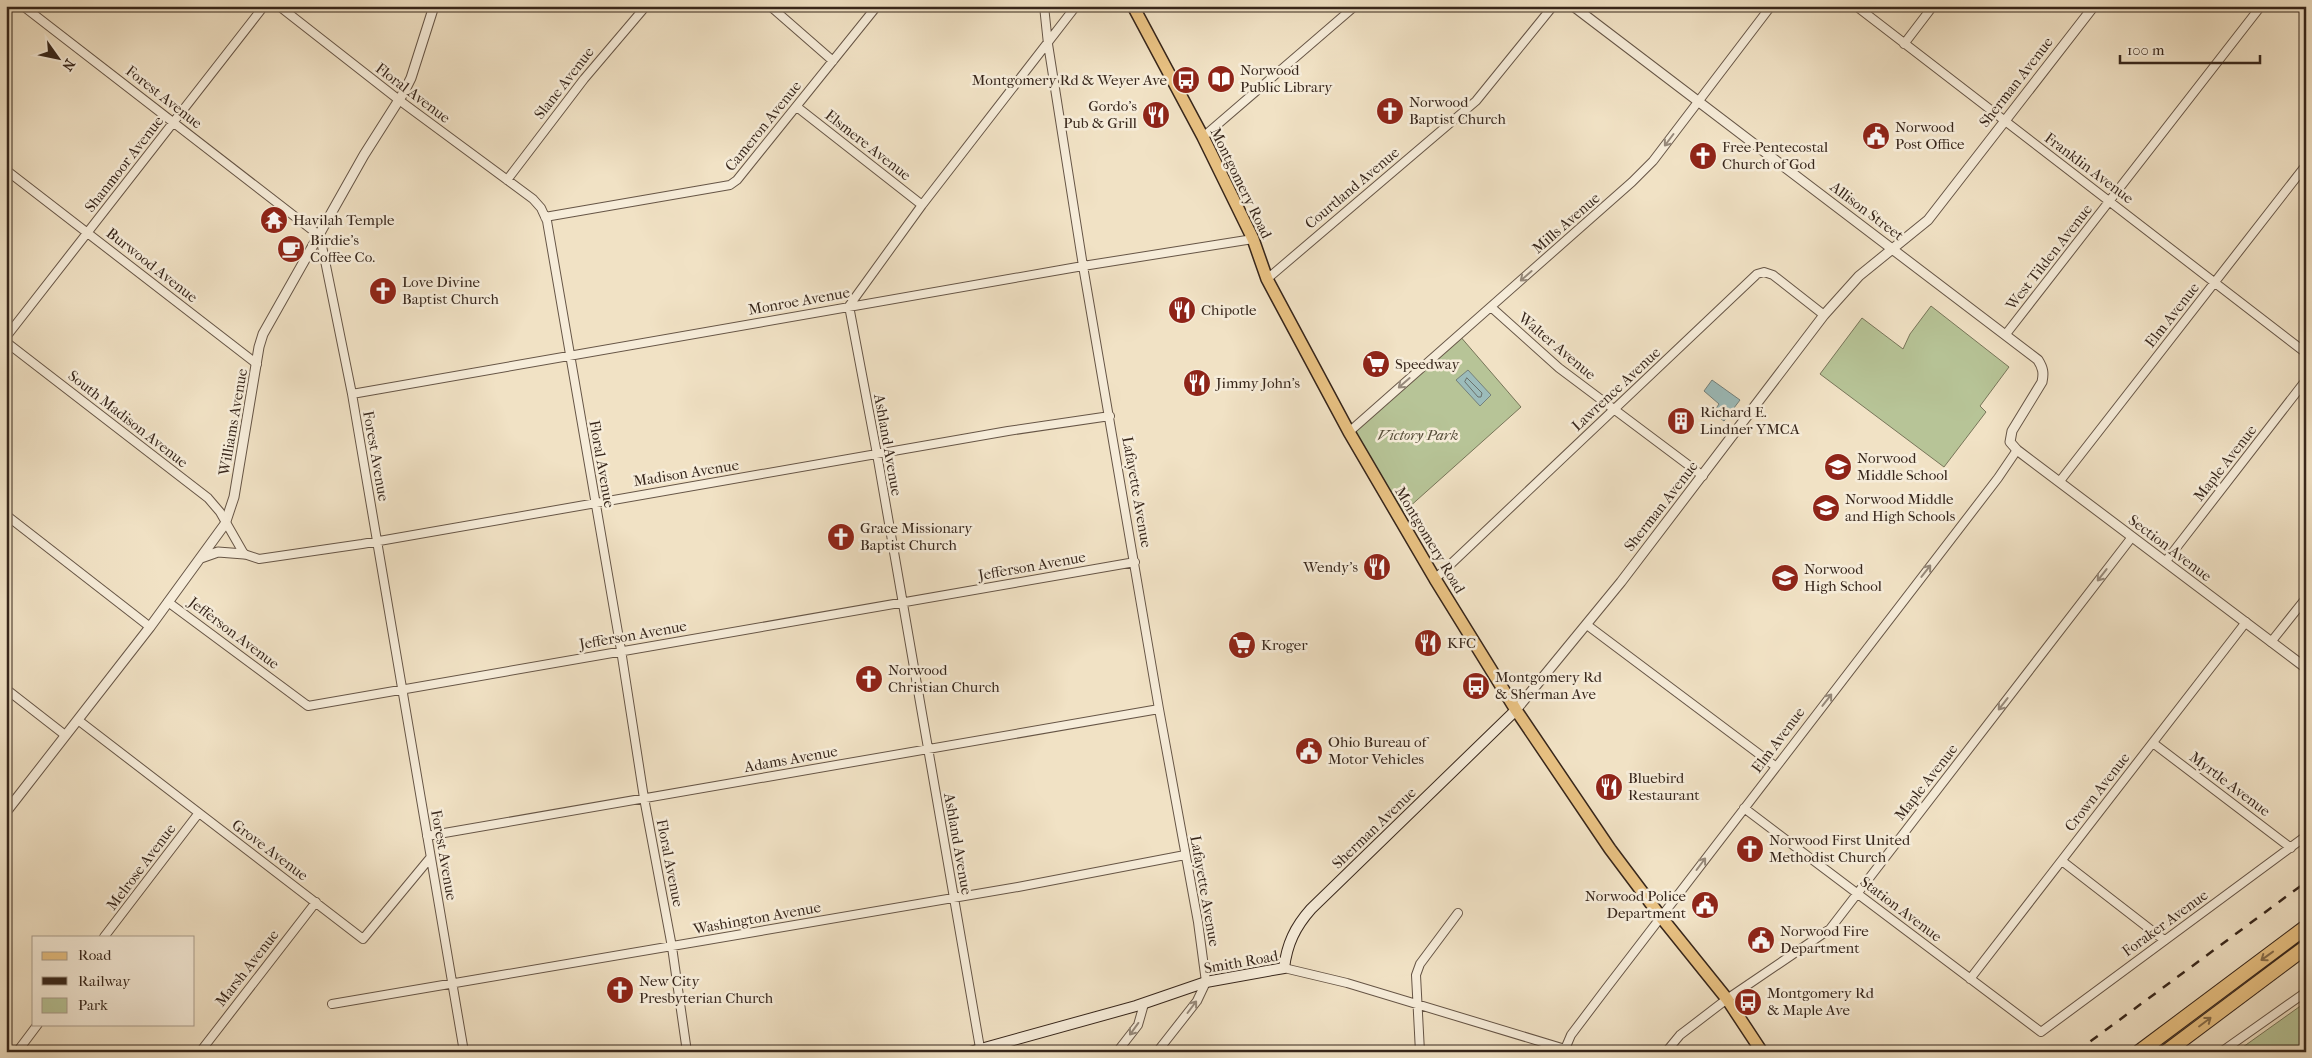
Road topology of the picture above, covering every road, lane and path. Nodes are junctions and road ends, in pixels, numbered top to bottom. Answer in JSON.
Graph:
{"nodes":[{"id":1,"x":24,"y":6,"type":"edge"},
{"id":2,"x":264,"y":6,"type":"edge"},
{"id":3,"x":279,"y":6,"type":"edge"},
{"id":4,"x":434,"y":6,"type":"edge"},
{"id":5,"x":646,"y":6,"type":"edge"},
{"id":6,"x":770,"y":6,"type":"edge"},
{"id":7,"x":877,"y":6,"type":"edge"},
{"id":8,"x":1044,"y":6,"type":"edge"},
{"id":9,"x":1076,"y":6,"type":"edge"},
{"id":10,"x":1133,"y":6,"type":"edge"},
{"id":11,"x":1355,"y":6,"type":"edge"},
{"id":12,"x":1553,"y":6,"type":"edge"},
{"id":13,"x":1573,"y":6,"type":"edge"},
{"id":14,"x":1771,"y":6,"type":"edge"},
{"id":15,"x":1856,"y":6,"type":"edge"},
{"id":16,"x":1933,"y":6,"type":"edge"},
{"id":17,"x":2094,"y":6,"type":"edge"},
{"id":18,"x":2261,"y":6,"type":"edge"},
{"id":19,"x":1048,"y":44,"type":"junction"},
{"id":20,"x":1904,"y":44,"type":"junction"},
{"id":21,"x":833,"y":61,"type":"junction"},
{"id":22,"x":399,"y":100,"type":"junction"},
{"id":23,"x":1698,"y":102,"type":"junction"},
{"id":24,"x":797,"y":106,"type":"junction"},
{"id":25,"x":2004,"y":121,"type":"junction"},
{"id":26,"x":174,"y":123,"type":"junction"},
{"id":27,"x":1203,"y":138,"type":"junction"},
{"id":28,"x":2306,"y":165,"type":"edge"},
{"id":29,"x":6,"y":170,"type":"edge"},
{"id":30,"x":507,"y":180,"type":"junction"},
{"id":31,"x":2110,"y":201,"type":"junction"},
{"id":32,"x":922,"y":205,"type":"junction"},
{"id":33,"x":545,"y":216,"type":"junction"},
{"id":34,"x":88,"y":233,"type":"junction"},
{"id":35,"x":320,"y":236,"type":"junction"},
{"id":36,"x":1252,"y":239,"type":"junction"},
{"id":37,"x":1894,"y":249,"type":"junction"},
{"id":38,"x":1082,"y":266,"type":"junction"},
{"id":39,"x":1267,"y":279,"type":"junction"},
{"id":40,"x":2215,"y":282,"type":"junction"},
{"id":41,"x":849,"y":306,"type":"junction"},
{"id":42,"x":1491,"y":307,"type":"junction"},
{"id":43,"x":1824,"y":315,"type":"junction"},
{"id":44,"x":2006,"y":334,"type":"junction"},
{"id":45,"x":6,"y":337,"type":"edge"},
{"id":46,"x":6,"y":342,"type":"edge"},
{"id":47,"x":2306,"y":353,"type":"edge"},
{"id":48,"x":569,"y":356,"type":"junction"},
{"id":49,"x":257,"y":364,"type":"junction"},
{"id":50,"x":2306,"y":380,"type":"edge"},
{"id":51,"x":352,"y":394,"type":"junction"},
{"id":52,"x":1615,"y":409,"type":"junction"},
{"id":53,"x":1110,"y":416,"type":"junction"},
{"id":54,"x":1349,"y":432,"type":"junction"},
{"id":55,"x":2016,"y":450,"type":"junction"},
{"id":56,"x":877,"y":454,"type":"junction"},
{"id":57,"x":1703,"y":476,"type":"junction"},
{"id":58,"x":2060,"y":481,"type":"junction"},
{"id":59,"x":595,"y":503,"type":"junction"},
{"id":60,"x":6,"y":515,"type":"edge"},
{"id":61,"x":226,"y":524,"type":"junction"},
{"id":62,"x":2132,"y":537,"type":"junction"},
{"id":63,"x":376,"y":541,"type":"junction"},
{"id":64,"x":244,"y":554,"type":"junction"},
{"id":65,"x":201,"y":558,"type":"junction"},
{"id":66,"x":2166,"y":561,"type":"junction"},
{"id":67,"x":1135,"y":562,"type":"junction"},
{"id":68,"x":1435,"y":580,"type":"junction"},
{"id":69,"x":2306,"y":598,"type":"edge"},
{"id":70,"x":168,"y":602,"type":"junction"},
{"id":71,"x":901,"y":602,"type":"junction"},
{"id":72,"x":2246,"y":622,"type":"junction"},
{"id":73,"x":1587,"y":625,"type":"junction"},
{"id":74,"x":150,"y":627,"type":"junction"},
{"id":75,"x":2271,"y":642,"type":"junction"},
{"id":76,"x":621,"y":650,"type":"junction"},
{"id":77,"x":2306,"y":668,"type":"edge"},
{"id":78,"x":402,"y":688,"type":"junction"},
{"id":79,"x":6,"y":689,"type":"edge"},
{"id":80,"x":1158,"y":709,"type":"junction"},
{"id":81,"x":1516,"y":710,"type":"junction"},
{"id":82,"x":78,"y":720,"type":"junction"},
{"id":83,"x":65,"y":735,"type":"junction"},
{"id":84,"x":2153,"y":743,"type":"junction"},
{"id":85,"x":927,"y":748,"type":"junction"},
{"id":86,"x":1775,"y":766,"type":"junction"},
{"id":87,"x":644,"y":798,"type":"junction"},
{"id":88,"x":1744,"y":808,"type":"junction"},
{"id":89,"x":6,"y":812,"type":"edge"},
{"id":90,"x":198,"y":814,"type":"junction"},
{"id":91,"x":427,"y":836,"type":"junction"},
{"id":92,"x":2306,"y":836,"type":"edge"},
{"id":93,"x":2291,"y":848,"type":"junction"},
{"id":94,"x":1185,"y":855,"type":"junction"},
{"id":95,"x":430,"y":858,"type":"junction"},
{"id":96,"x":2062,"y":861,"type":"junction"},
{"id":97,"x":1857,"y":893,"type":"junction"},
{"id":98,"x":953,"y":896,"type":"junction"},
{"id":99,"x":316,"y":902,"type":"junction"},
{"id":100,"x":1458,"y":913,"type":"dead end"},
{"id":101,"x":1661,"y":916,"type":"junction"},
{"id":102,"x":2306,"y":927,"type":"edge"},
{"id":103,"x":105,"y":936,"type":"edge"},
{"id":104,"x":2164,"y":940,"type":"junction"},
{"id":105,"x":672,"y":947,"type":"junction"},
{"id":106,"x":2306,"y":947,"type":"edge"},
{"id":107,"x":1284,"y":968,"type":"junction"},
{"id":108,"x":1970,"y":979,"type":"junction"},
{"id":109,"x":1206,"y":982,"type":"junction"},
{"id":110,"x":453,"y":984,"type":"junction"},
{"id":111,"x":2306,"y":992,"type":"edge"},
{"id":112,"x":1727,"y":999,"type":"junction"},
{"id":113,"x":332,"y":1004,"type":"dead end"},
{"id":114,"x":1144,"y":1004,"type":"junction"},
{"id":115,"x":1417,"y":1006,"type":"junction"},
{"id":116,"x":36,"y":1026,"type":"edge"},
{"id":117,"x":2040,"y":1032,"type":"joint"},
{"id":118,"x":1565,"y":1049,"type":"junction"},
{"id":119,"x":975,"y":1050,"type":"edge"},
{"id":120,"x":17,"y":1052,"type":"edge"},
{"id":121,"x":200,"y":1052,"type":"edge"},
{"id":122,"x":464,"y":1052,"type":"edge"},
{"id":123,"x":687,"y":1052,"type":"edge"},
{"id":124,"x":1117,"y":1052,"type":"edge"},
{"id":125,"x":1157,"y":1052,"type":"edge"},
{"id":126,"x":1420,"y":1052,"type":"edge"},
{"id":127,"x":1575,"y":1052,"type":"edge"},
{"id":128,"x":1666,"y":1052,"type":"edge"},
{"id":129,"x":1762,"y":1052,"type":"edge"},
{"id":130,"x":2139,"y":1052,"type":"edge"},
{"id":131,"x":2166,"y":1052,"type":"edge"},
{"id":132,"x":2221,"y":1052,"type":"edge"}],
"edges":[{"from":1,"to":26,"type":"street","name":"Forest Avenue"},
{"from":2,"to":26,"type":"street","name":"Shanmoor Avenue"},
{"from":3,"to":22,"type":"street","name":"Floral Avenue"},
{"from":4,"to":22,"type":"street","name":"Williams Avenue"},
{"from":5,"to":30,"type":"street","name":"Slane Avenue"},
{"from":6,"to":21,"type":"street"},
{"from":7,"to":21,"type":"street","name":"Cameron Avenue"},
{"from":8,"to":19,"type":"street","name":"Lafayette Avenue"},
{"from":9,"to":19,"type":"street"},
{"from":10,"to":27,"type":"main road","name":"Montgomery Road"},
{"from":11,"to":27,"type":"street"},
{"from":12,"to":39,"type":"street","name":"Courtland Avenue"},
{"from":13,"to":23,"type":"street","name":"Allison Street"},
{"from":14,"to":23,"type":"street","name":"Mills Avenue"},
{"from":15,"to":20,"type":"street","name":"Franklin Avenue"},
{"from":16,"to":20,"type":"street"},
{"from":17,"to":25,"type":"street","name":"Sherman Avenue"},
{"from":18,"to":31,"type":"street","name":"West Tilden Avenue"},
{"from":19,"to":32,"type":"street"},
{"from":19,"to":38,"type":"street","name":"Lafayette Avenue"},
{"from":20,"to":25,"type":"street","name":"Franklin Avenue"},
{"from":21,"to":24,"type":"street","name":"Cameron Avenue"},
{"from":22,"to":30,"type":"street","name":"Floral Avenue"},
{"from":22,"to":35,"type":"street","name":"Williams Avenue"},
{"from":23,"to":37,"type":"street","name":"Allison Street"},
{"from":23,"to":42,"type":"street","name":"Mills Avenue","one_way":true},
{"from":24,"to":32,"type":"street","name":"Elsmere Avenue"},
{"from":24,"to":33,"type":"street","name":"Cameron Avenue"},
{"from":25,"to":31,"type":"street","name":"Franklin Avenue"},
{"from":25,"to":37,"type":"street","name":"Sherman Avenue"},
{"from":26,"to":34,"type":"street","name":"Shanmoor Avenue"},
{"from":26,"to":35,"type":"street","name":"Forest Avenue"},
{"from":27,"to":36,"type":"main road","name":"Montgomery Road"},
{"from":28,"to":40,"type":"street","name":"Elm Avenue"},
{"from":29,"to":34,"type":"street","name":"Burwood Avenue"},
{"from":30,"to":33,"type":"street","name":"Floral Avenue"},
{"from":31,"to":40,"type":"street","name":"Franklin Avenue"},
{"from":31,"to":44,"type":"street","name":"West Tilden Avenue"},
{"from":32,"to":41,"type":"street"},
{"from":33,"to":48,"type":"street","name":"Floral Avenue"},
{"from":34,"to":45,"type":"street","name":"Shanmoor Avenue"},
{"from":34,"to":49,"type":"street","name":"Burwood Avenue"},
{"from":35,"to":49,"type":"street","name":"Williams Avenue"},
{"from":35,"to":51,"type":"street","name":"Forest Avenue"},
{"from":36,"to":38,"type":"street","name":"Monroe Avenue"},
{"from":36,"to":39,"type":"main road","name":"Montgomery Road"},
{"from":37,"to":43,"type":"street","name":"Sherman Avenue"},
{"from":37,"to":44,"type":"street","name":"Allison Street"},
{"from":38,"to":41,"type":"street","name":"Monroe Avenue"},
{"from":38,"to":53,"type":"street","name":"Lafayette Avenue"},
{"from":39,"to":54,"type":"main road","name":"Montgomery Road"},
{"from":40,"to":47,"type":"street","name":"Franklin Avenue"},
{"from":40,"to":58,"type":"street","name":"Elm Avenue"},
{"from":41,"to":48,"type":"street","name":"Monroe Avenue"},
{"from":41,"to":56,"type":"street","name":"Ashland Avenue"},
{"from":42,"to":52,"type":"street","name":"Walter Avenue"},
{"from":42,"to":54,"type":"street","name":"Mills Avenue","one_way":true},
{"from":43,"to":52,"type":"street","name":"Lawrence Avenue"},
{"from":43,"to":57,"type":"street","name":"Sherman Avenue"},
{"from":44,"to":55,"type":"street","name":"Allison Street"},
{"from":46,"to":61,"type":"street","name":"South Madison Avenue"},
{"from":48,"to":51,"type":"street","name":"Monroe Avenue"},
{"from":48,"to":59,"type":"street","name":"Floral Avenue"},
{"from":49,"to":61,"type":"street","name":"Williams Avenue"},
{"from":50,"to":66,"type":"street","name":"Maple Avenue"},
{"from":51,"to":63,"type":"street","name":"Forest Avenue"},
{"from":52,"to":57,"type":"street","name":"Walter Avenue"},
{"from":52,"to":68,"type":"street","name":"Lawrence Avenue"},
{"from":53,"to":56,"type":"street","name":"Madison Avenue"},
{"from":53,"to":67,"type":"street","name":"Lafayette Avenue"},
{"from":54,"to":68,"type":"main road","name":"Montgomery Road"},
{"from":55,"to":58,"type":"street","name":"Section Avenue"},
{"from":86,"to":55,"type":"street","name":"Elm Avenue","one_way":true},
{"from":56,"to":59,"type":"street","name":"Madison Avenue"},
{"from":56,"to":71,"type":"street","name":"Ashland Avenue"},
{"from":57,"to":73,"type":"street","name":"Sherman Avenue"},
{"from":58,"to":62,"type":"street","name":"Section Avenue"},
{"from":59,"to":63,"type":"street","name":"Madison Avenue"},
{"from":59,"to":76,"type":"street","name":"Floral Avenue"},
{"from":60,"to":74,"type":"street"},
{"from":61,"to":64,"type":"street"},
{"from":61,"to":65,"type":"street","name":"Williams Avenue"},
{"from":62,"to":66,"type":"street","name":"Section Avenue"},
{"from":62,"to":97,"type":"street","name":"Maple Avenue","one_way":true},
{"from":63,"to":64,"type":"street","name":"Madison Avenue"},
{"from":63,"to":78,"type":"street","name":"Forest Avenue"},
{"from":64,"to":65,"type":"street"},
{"from":65,"to":70,"type":"street","name":"Williams Avenue"},
{"from":66,"to":72,"type":"street","name":"Section Avenue"},
{"from":67,"to":71,"type":"street","name":"Jefferson Avenue"},
{"from":67,"to":80,"type":"street","name":"Lafayette Avenue"},
{"from":68,"to":81,"type":"main road","name":"Montgomery Road"},
{"from":69,"to":75,"type":"street"},
{"from":70,"to":74,"type":"street","name":"Williams Avenue"},
{"from":70,"to":78,"type":"street","name":"Jefferson Avenue"},
{"from":71,"to":76,"type":"street","name":"Jefferson Avenue"},
{"from":71,"to":85,"type":"street","name":"Ashland Avenue"},
{"from":72,"to":75,"type":"street","name":"Section Avenue"},
{"from":72,"to":84,"type":"street","name":"Crown Avenue"},
{"from":73,"to":81,"type":"street","name":"Sherman Avenue"},
{"from":73,"to":86,"type":"street"},
{"from":74,"to":82,"type":"street","name":"Williams Avenue"},
{"from":75,"to":77,"type":"street","name":"Section Avenue"},
{"from":76,"to":78,"type":"street","name":"Jefferson Avenue"},
{"from":76,"to":87,"type":"street","name":"Floral Avenue"},
{"from":78,"to":91,"type":"street","name":"Forest Avenue"},
{"from":79,"to":83,"type":"street"},
{"from":80,"to":85,"type":"street","name":"Adams Avenue"},
{"from":80,"to":94,"type":"street","name":"Lafayette Avenue"},
{"from":81,"to":101,"type":"main road","name":"Montgomery Road"},
{"from":81,"to":107,"type":"main road","name":"Sherman Avenue"},
{"from":82,"to":83,"type":"street","name":"Williams Avenue"},
{"from":82,"to":90,"type":"street","name":"Grove Avenue"},
{"from":83,"to":89,"type":"street","name":"Williams Avenue"},
{"from":84,"to":93,"type":"street","name":"Myrtle Avenue"},
{"from":84,"to":96,"type":"street","name":"Crown Avenue"},
{"from":85,"to":87,"type":"street","name":"Adams Avenue"},
{"from":85,"to":98,"type":"street","name":"Ashland Avenue"},
{"from":86,"to":88,"type":"street","name":"Elm Avenue"},
{"from":87,"to":91,"type":"street","name":"Adams Avenue"},
{"from":87,"to":105,"type":"street","name":"Floral Avenue"},
{"from":88,"to":97,"type":"street","name":"Station Avenue"},
{"from":101,"to":88,"type":"street","name":"Elm Avenue","one_way":true},
{"from":90,"to":99,"type":"street","name":"Grove Avenue"},
{"from":90,"to":103,"type":"street","name":"Melrose Avenue"},
{"from":91,"to":95,"type":"street","name":"Forest Avenue"},
{"from":92,"to":93,"type":"street","name":"Foraker Avenue"},
{"from":93,"to":104,"type":"street","name":"Foraker Avenue"},
{"from":94,"to":98,"type":"street","name":"Washington Avenue"},
{"from":94,"to":109,"type":"street","name":"Lafayette Avenue"},
{"from":95,"to":99,"type":"street","name":"Grove Avenue"},
{"from":95,"to":110,"type":"street","name":"Forest Avenue"},
{"from":96,"to":104,"type":"street"},
{"from":96,"to":108,"type":"street","name":"Crown Avenue"},
{"from":97,"to":108,"type":"street","name":"Station Avenue"},
{"from":97,"to":112,"type":"street","name":"Maple Avenue"},
{"from":98,"to":105,"type":"street","name":"Washington Avenue"},
{"from":98,"to":119,"type":"street","name":"Ashland Avenue"},
{"from":99,"to":121,"type":"street","name":"Marsh Avenue"},
{"from":100,"to":115,"type":"street"},
{"from":101,"to":112,"type":"main road","name":"Montgomery Road"},
{"from":101,"to":118,"type":"street","name":"Elm Avenue"},
{"from":102,"to":130,"type":"highway","one_way":true},
{"from":104,"to":117,"type":"street","name":"Foraker Avenue"},
{"from":105,"to":110,"type":"street","name":"Washington Avenue"},
{"from":105,"to":123,"type":"street","name":"Floral Avenue"},
{"from":131,"to":106,"type":"highway","one_way":true},
{"from":107,"to":109,"type":"main road","name":"Smith Road"},
{"from":107,"to":115,"type":"street","name":"Smith Road"},
{"from":108,"to":117,"type":"street","name":"Station Avenue"},
{"from":109,"to":114,"type":"main road","name":"Smith Road"},
{"from":125,"to":109,"type":"street","one_way":true},
{"from":110,"to":113,"type":"street","name":"Washington Avenue"},
{"from":110,"to":122,"type":"street","name":"Forest Avenue"},
{"from":111,"to":132,"type":"street"},
{"from":112,"to":128,"type":"street","name":"Maple Avenue"},
{"from":112,"to":129,"type":"main road","name":"Montgomery Road"},
{"from":114,"to":119,"type":"main road","name":"Smith Road"},
{"from":114,"to":124,"type":"street","one_way":true},
{"from":115,"to":118,"type":"street","name":"Smith Road"},
{"from":115,"to":126,"type":"street"},
{"from":116,"to":120,"type":"street"},
{"from":118,"to":127,"type":"street","name":"Smith Road"}]}
